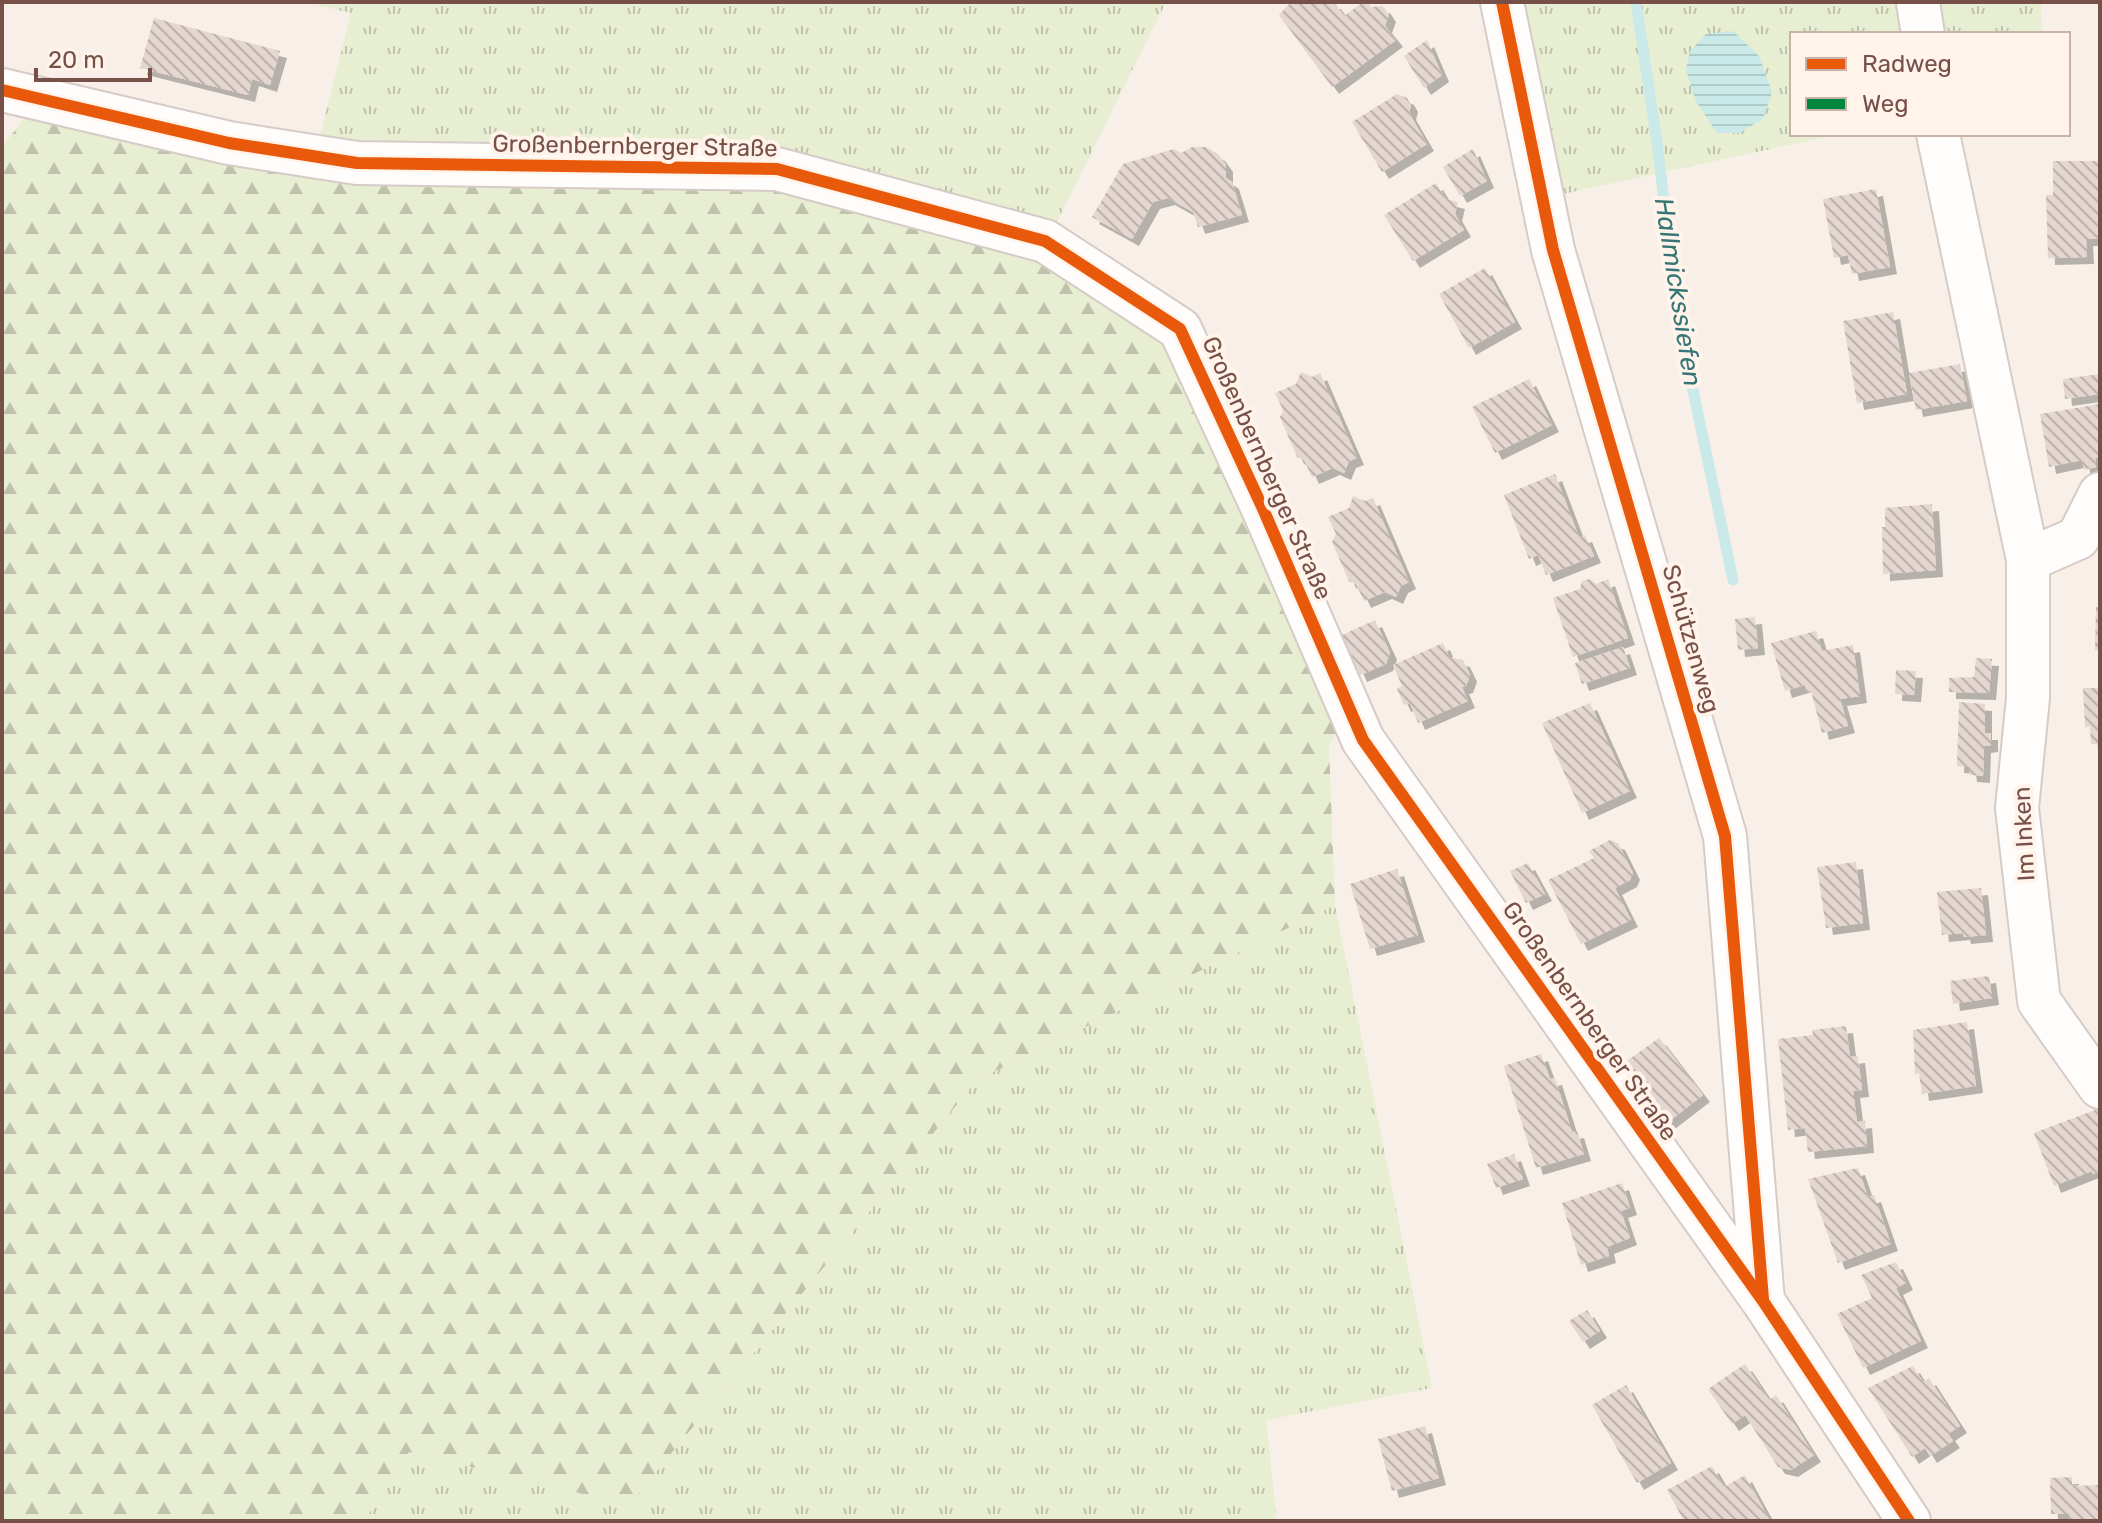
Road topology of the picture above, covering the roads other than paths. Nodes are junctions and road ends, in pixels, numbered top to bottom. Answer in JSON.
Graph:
{"nodes":[{"id":1,"x":1502,"y":2,"type":"edge"},
{"id":2,"x":1918,"y":3,"type":"edge"},
{"id":3,"x":1923,"y":32,"type":"edge"},
{"id":4,"x":2,"y":90,"type":"edge"},
{"id":5,"x":1938,"y":136,"type":"edge"},
{"id":6,"x":2100,"y":494,"type":"edge"},
{"id":7,"x":2028,"y":560,"type":"junction"},
{"id":8,"x":2100,"y":1087,"type":"edge"},
{"id":9,"x":1763,"y":1301,"type":"junction"},
{"id":10,"x":1909,"y":1521,"type":"edge"}],
"edges":[{"from":1,"to":9,"type":"street","name":"Schützenweg"},
{"from":2,"to":3,"type":"street"},
{"from":4,"to":9,"type":"street","name":"Großenbernberger Straße"},
{"from":5,"to":7,"type":"street","name":"Im Inken"},
{"from":6,"to":7,"type":"street"},
{"from":7,"to":8,"type":"street","name":"Im Inken"},
{"from":9,"to":10,"type":"street","name":"Großenbernberger Straße"}]}
